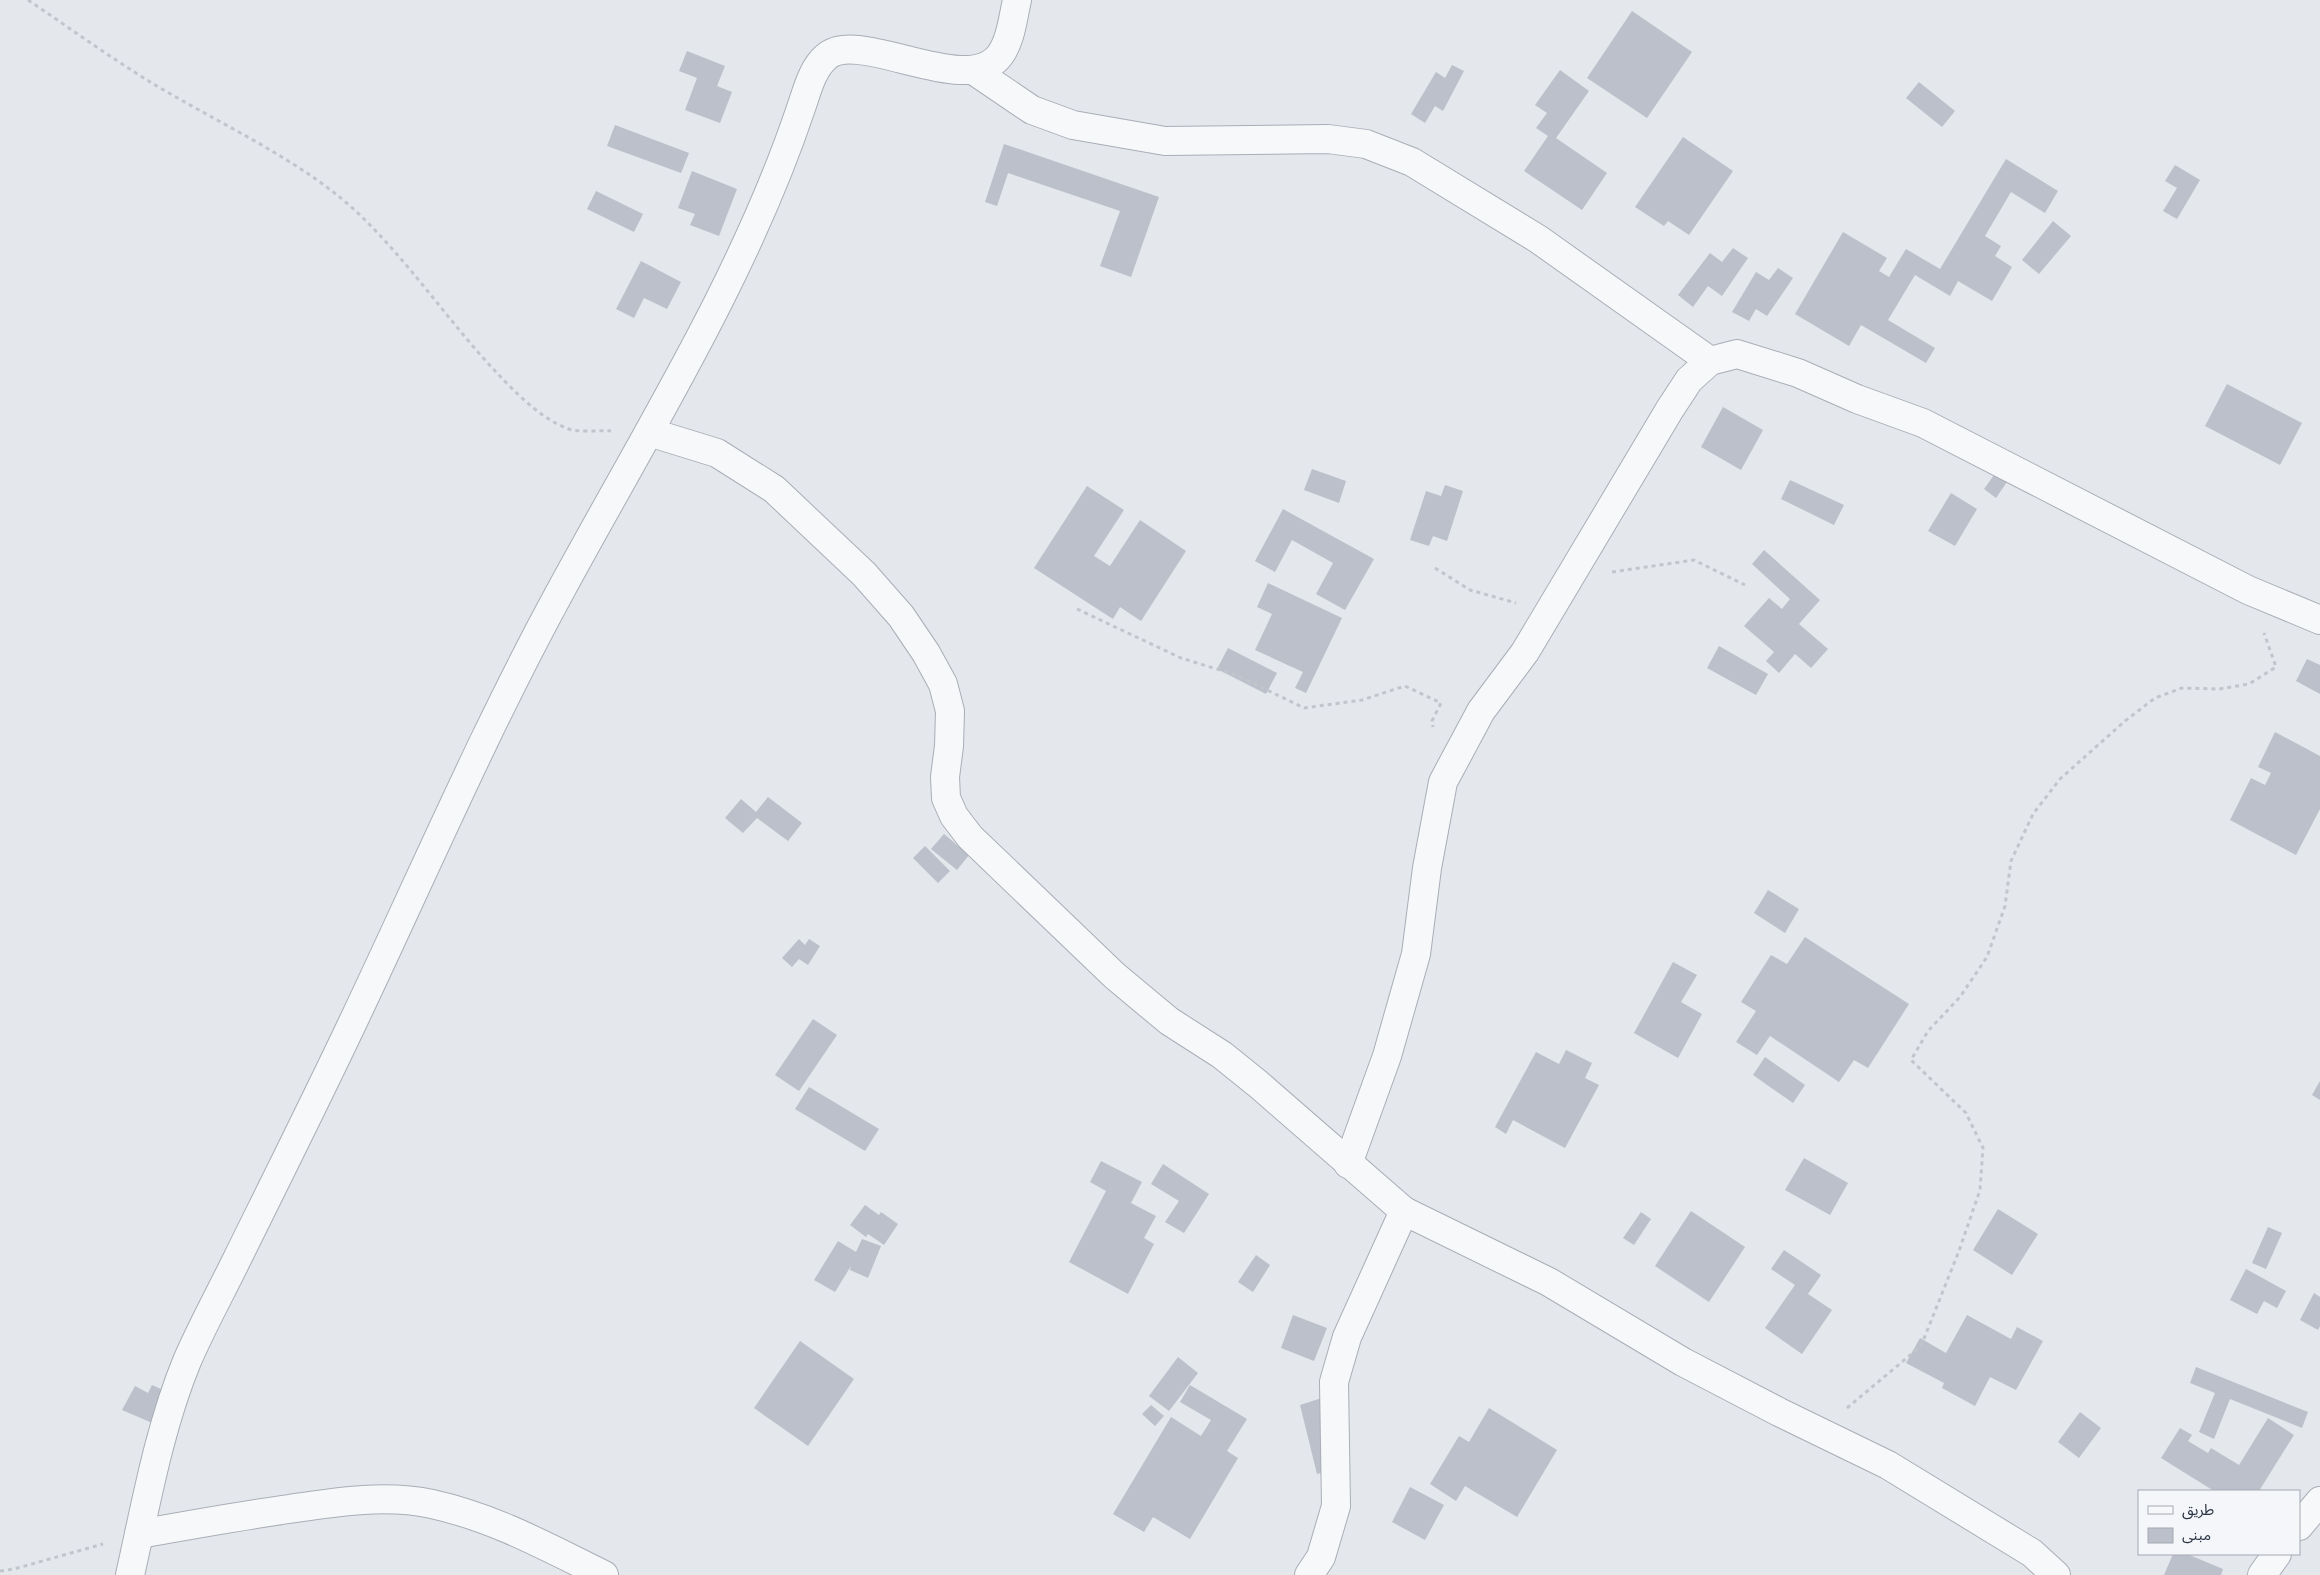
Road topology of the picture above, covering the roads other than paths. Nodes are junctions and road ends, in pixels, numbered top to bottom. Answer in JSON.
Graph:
{"nodes":[{"id":1,"x":1017,"y":0,"type":"edge"},
{"id":2,"x":973,"y":70,"type":"junction"},
{"id":3,"x":1710,"y":361,"type":"junction"},
{"id":4,"x":649,"y":432,"type":"junction"},
{"id":5,"x":2320,"y":620,"type":"edge"},
{"id":6,"x":1348,"y":1164,"type":"junction"},
{"id":7,"x":1404,"y":1211,"type":"junction"},
{"id":8,"x":2320,"y":1501,"type":"edge"},
{"id":9,"x":2300,"y":1525,"type":"edge"},
{"id":10,"x":140,"y":1534,"type":"junction"},
{"id":11,"x":2276,"y":1555,"type":"edge"},
{"id":12,"x":2032,"y":1564,"type":"edge"},
{"id":13,"x":130,"y":1575,"type":"edge"},
{"id":14,"x":604,"y":1575,"type":"edge"},
{"id":15,"x":1309,"y":1575,"type":"edge"},
{"id":16,"x":2056,"y":1575,"type":"edge"},
{"id":17,"x":2262,"y":1575,"type":"edge"}],
"edges":[{"from":1,"to":2,"type":"street"},
{"from":2,"to":3,"type":"street"},
{"from":2,"to":4,"type":"street"},
{"from":3,"to":5,"type":"street"},
{"from":3,"to":6,"type":"street"},
{"from":4,"to":6,"type":"street"},
{"from":4,"to":10,"type":"street"},
{"from":6,"to":7,"type":"street"},
{"from":7,"to":12,"type":"street"},
{"from":7,"to":15,"type":"street"},
{"from":8,"to":9,"type":"street"},
{"from":10,"to":13,"type":"street"},
{"from":10,"to":14,"type":"street"},
{"from":11,"to":17,"type":"street"},
{"from":12,"to":16,"type":"street"}]}
